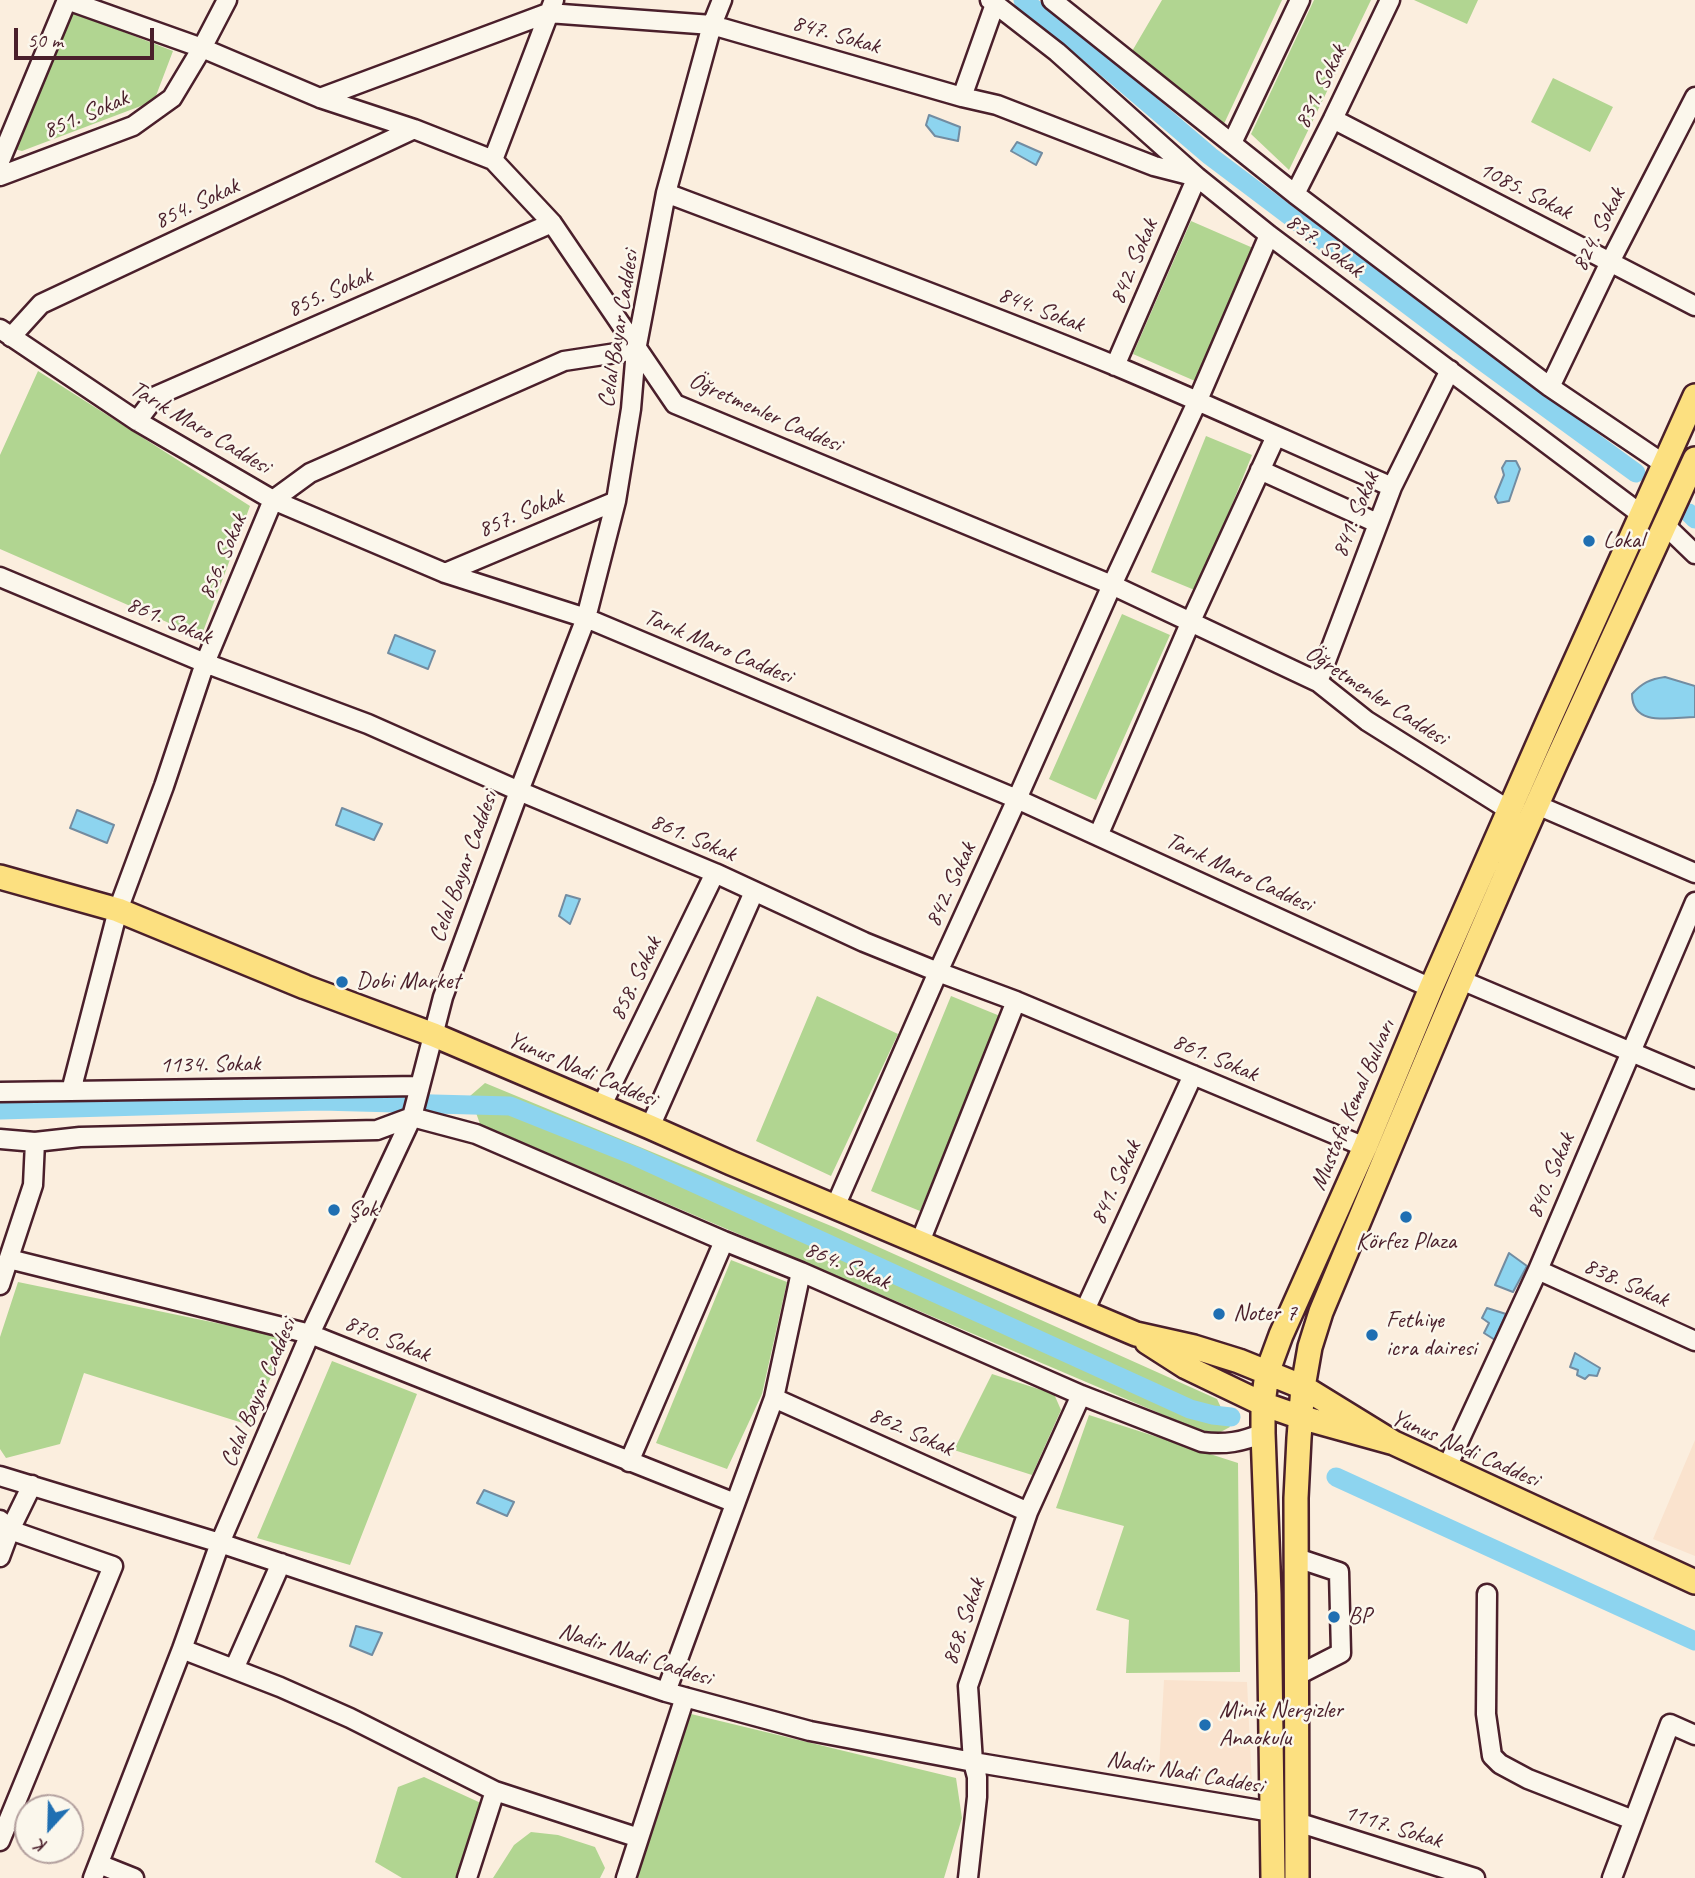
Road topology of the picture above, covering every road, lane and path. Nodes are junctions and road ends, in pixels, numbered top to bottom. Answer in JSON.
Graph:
{"nodes":[{"id":1,"x":67,"y":0,"type":"edge"},
{"id":2,"x":227,"y":0,"type":"edge"},
{"id":3,"x":722,"y":0,"type":"edge"},
{"id":4,"x":1052,"y":0,"type":"edge"},
{"id":5,"x":1300,"y":0,"type":"edge"},
{"id":6,"x":1390,"y":0,"type":"edge"},
{"id":7,"x":992,"y":2,"type":"edge"},
{"id":8,"x":551,"y":6,"type":"edge"},
{"id":9,"x":712,"y":25,"type":"junction"},
{"id":10,"x":202,"y":48,"type":"junction"},
{"id":11,"x":962,"y":97,"type":"junction"},
{"id":12,"x":1695,"y":97,"type":"edge"},
{"id":13,"x":320,"y":99,"type":"junction"},
{"id":14,"x":1333,"y":119,"type":"junction"},
{"id":15,"x":414,"y":129,"type":"junction"},
{"id":16,"x":1231,"y":143,"type":"junction"},
{"id":17,"x":493,"y":160,"type":"junction"},
{"id":18,"x":0,"y":161,"type":"edge"},
{"id":19,"x":0,"y":176,"type":"edge"},
{"id":20,"x":1197,"y":177,"type":"junction"},
{"id":21,"x":666,"y":193,"type":"junction"},
{"id":22,"x":1295,"y":194,"type":"junction"},
{"id":23,"x":552,"y":223,"type":"junction"},
{"id":24,"x":1269,"y":235,"type":"junction"},
{"id":25,"x":1610,"y":262,"type":"junction"},
{"id":26,"x":1695,"y":306,"type":"edge"},
{"id":27,"x":5,"y":333,"type":"edge"},
{"id":28,"x":636,"y":350,"type":"junction"},
{"id":29,"x":1115,"y":366,"type":"junction"},
{"id":30,"x":1450,"y":370,"type":"junction"},
{"id":31,"x":1550,"y":387,"type":"junction"},
{"id":32,"x":1695,"y":396,"type":"edge"},
{"id":33,"x":1198,"y":400,"type":"junction"},
{"id":34,"x":137,"y":421,"type":"junction"},
{"id":35,"x":1276,"y":436,"type":"junction"},
{"id":36,"x":1664,"y":464,"type":"junction"},
{"id":37,"x":1260,"y":471,"type":"junction"},
{"id":38,"x":1692,"y":475,"type":"edge"},
{"id":39,"x":1392,"y":487,"type":"junction"},
{"id":40,"x":273,"y":500,"type":"junction"},
{"id":41,"x":616,"y":501,"type":"junction"},
{"id":42,"x":1642,"y":515,"type":"junction"},
{"id":43,"x":1377,"y":523,"type":"junction"},
{"id":44,"x":1666,"y":526,"type":"junction"},
{"id":45,"x":1695,"y":554,"type":"edge"},
{"id":46,"x":445,"y":573,"type":"junction"},
{"id":47,"x":0,"y":577,"type":"edge"},
{"id":48,"x":1112,"y":585,"type":"junction"},
{"id":49,"x":586,"y":618,"type":"junction"},
{"id":50,"x":1191,"y":621,"type":"junction"},
{"id":51,"x":205,"y":663,"type":"junction"},
{"id":52,"x":1318,"y":682,"type":"junction"},
{"id":53,"x":519,"y":791,"type":"junction"},
{"id":54,"x":1017,"y":799,"type":"junction"},
{"id":55,"x":1537,"y":804,"type":"junction"},
{"id":56,"x":1510,"y":810,"type":"junction"},
{"id":57,"x":1098,"y":836,"type":"junction"},
{"id":58,"x":715,"y":873,"type":"junction"},
{"id":59,"x":1695,"y":873,"type":"edge"},
{"id":60,"x":0,"y":877,"type":"edge"},
{"id":61,"x":754,"y":892,"type":"junction"},
{"id":62,"x":1695,"y":902,"type":"edge"},
{"id":63,"x":118,"y":910,"type":"junction"},
{"id":64,"x":938,"y":972,"type":"junction"},
{"id":65,"x":1461,"y":980,"type":"junction"},
{"id":66,"x":1431,"y":988,"type":"junction"},
{"id":67,"x":1016,"y":1001,"type":"junction"},
{"id":68,"x":434,"y":1035,"type":"junction"},
{"id":69,"x":1630,"y":1052,"type":"junction"},
{"id":70,"x":1193,"y":1075,"type":"junction"},
{"id":71,"x":1695,"y":1079,"type":"edge"},
{"id":72,"x":419,"y":1087,"type":"junction"},
{"id":73,"x":71,"y":1091,"type":"junction"},
{"id":74,"x":0,"y":1092,"type":"edge"},
{"id":75,"x":601,"y":1107,"type":"junction"},
{"id":76,"x":413,"y":1116,"type":"junction"},
{"id":77,"x":650,"y":1127,"type":"junction"},
{"id":78,"x":0,"y":1139,"type":"edge"},
{"id":79,"x":35,"y":1142,"type":"junction"},
{"id":80,"x":1365,"y":1147,"type":"junction"},
{"id":81,"x":835,"y":1207,"type":"junction"},
{"id":82,"x":724,"y":1241,"type":"junction"},
{"id":83,"x":920,"y":1242,"type":"junction"},
{"id":84,"x":9,"y":1259,"type":"junction"},
{"id":85,"x":1538,"y":1270,"type":"junction"},
{"id":86,"x":800,"y":1272,"type":"junction"},
{"id":87,"x":0,"y":1285,"type":"edge"},
{"id":88,"x":1084,"y":1312,"type":"junction"},
{"id":89,"x":310,"y":1334,"type":"junction"},
{"id":90,"x":1136,"y":1334,"type":"junction"},
{"id":91,"x":1695,"y":1341,"type":"edge"},
{"id":92,"x":1267,"y":1373,"type":"junction"},
{"id":93,"x":1303,"y":1387,"type":"junction"},
{"id":94,"x":1081,"y":1395,"type":"junction"},
{"id":95,"x":774,"y":1398,"type":"junction"},
{"id":96,"x":1263,"y":1404,"type":"junction"},
{"id":97,"x":1300,"y":1417,"type":"junction"},
{"id":98,"x":1263,"y":1433,"type":"junction"},
{"id":99,"x":1394,"y":1443,"type":"junction"},
{"id":100,"x":629,"y":1462,"type":"junction"},
{"id":101,"x":1447,"y":1467,"type":"junction"},
{"id":102,"x":0,"y":1476,"type":"edge"},
{"id":103,"x":32,"y":1485,"type":"junction"},
{"id":104,"x":735,"y":1503,"type":"junction"},
{"id":105,"x":1028,"y":1512,"type":"junction"},
{"id":106,"x":5,"y":1525,"type":"edge"},
{"id":107,"x":220,"y":1543,"type":"junction"},
{"id":108,"x":0,"y":1557,"type":"edge"},
{"id":109,"x":1297,"y":1558,"type":"junction"},
{"id":110,"x":281,"y":1563,"type":"junction"},
{"id":111,"x":1695,"y":1582,"type":"edge"},
{"id":112,"x":1487,"y":1594,"type":"dead end"},
{"id":113,"x":182,"y":1648,"type":"junction"},
{"id":114,"x":234,"y":1669,"type":"junction"},
{"id":115,"x":1298,"y":1675,"type":"junction"},
{"id":116,"x":666,"y":1692,"type":"junction"},
{"id":117,"x":685,"y":1697,"type":"junction"},
{"id":118,"x":1695,"y":1735,"type":"edge"},
{"id":119,"x":973,"y":1762,"type":"junction"},
{"id":120,"x":495,"y":1791,"type":"junction"},
{"id":121,"x":1272,"y":1812,"type":"junction"},
{"id":122,"x":1633,"y":1819,"type":"junction"},
{"id":123,"x":1297,"y":1822,"type":"junction"},
{"id":124,"x":639,"y":1838,"type":"junction"},
{"id":125,"x":0,"y":1841,"type":"edge"},
{"id":126,"x":96,"y":1871,"type":"edge"},
{"id":127,"x":134,"y":1878,"type":"edge"},
{"id":128,"x":467,"y":1878,"type":"edge"},
{"id":129,"x":626,"y":1878,"type":"edge"},
{"id":130,"x":968,"y":1878,"type":"edge"},
{"id":131,"x":1273,"y":1878,"type":"edge"},
{"id":132,"x":1297,"y":1878,"type":"edge"},
{"id":133,"x":1475,"y":1878,"type":"edge"},
{"id":134,"x":1612,"y":1878,"type":"edge"}],
"edges":[{"from":1,"to":10,"type":"street","name":"Öğretmenler Caddesi"},
{"from":1,"to":18,"type":"street"},
{"from":2,"to":10,"type":"street","name":"851. Sokak"},
{"from":3,"to":9,"type":"street","name":"Celal Bayar Caddesi"},
{"from":4,"to":16,"type":"street","name":"837. Sokak"},
{"from":5,"to":16,"type":"street"},
{"from":6,"to":14,"type":"street","name":"831. Sokak"},
{"from":7,"to":11,"type":"street"},
{"from":7,"to":20,"type":"street","name":"837. Sokak"},
{"from":8,"to":9,"type":"street","name":"847. Sokak"},
{"from":8,"to":13,"type":"street","name":"847. Sokak"},
{"from":8,"to":17,"type":"street"},
{"from":9,"to":11,"type":"street","name":"847. Sokak"},
{"from":9,"to":21,"type":"street","name":"Celal Bayar Caddesi"},
{"from":10,"to":13,"type":"street","name":"Öğretmenler Caddesi"},
{"from":10,"to":19,"type":"street","name":"851. Sokak"},
{"from":11,"to":20,"type":"street","name":"847. Sokak"},
{"from":12,"to":25,"type":"street","name":"824. Sokak"},
{"from":13,"to":15,"type":"street","name":"Öğretmenler Caddesi"},
{"from":14,"to":22,"type":"street","name":"831. Sokak"},
{"from":14,"to":25,"type":"street","name":"1085. Sokak"},
{"from":15,"to":17,"type":"street","name":"Öğretmenler Caddesi"},
{"from":15,"to":27,"type":"street","name":"854. Sokak"},
{"from":16,"to":22,"type":"street","name":"837. Sokak"},
{"from":17,"to":23,"type":"street","name":"Öğretmenler Caddesi"},
{"from":20,"to":24,"type":"street","name":"837. Sokak"},
{"from":20,"to":29,"type":"street","name":"842. Sokak"},
{"from":21,"to":28,"type":"street","name":"Celal Bayar Caddesi"},
{"from":21,"to":29,"type":"street","name":"844. Sokak"},
{"from":22,"to":31,"type":"street","name":"837. Sokak"},
{"from":23,"to":28,"type":"street","name":"Öğretmenler Caddesi"},
{"from":23,"to":34,"type":"street","name":"855. Sokak"},
{"from":24,"to":30,"type":"street","name":"837. Sokak"},
{"from":24,"to":33,"type":"street","name":"842. Sokak"},
{"from":25,"to":26,"type":"street","name":"1085. Sokak"},
{"from":25,"to":31,"type":"street","name":"824. Sokak"},
{"from":27,"to":34,"type":"street","name":"Tarık Maro Caddesi"},
{"from":28,"to":40,"type":"street","name":"856. Sokak"},
{"from":28,"to":41,"type":"street","name":"Celal Bayar Caddesi"},
{"from":28,"to":48,"type":"street","name":"Öğretmenler Caddesi"},
{"from":29,"to":33,"type":"street","name":"844. Sokak"},
{"from":30,"to":39,"type":"street","name":"841. Sokak"},
{"from":30,"to":42,"type":"street","name":"837. Sokak"},
{"from":31,"to":36,"type":"street","name":"837. Sokak"},
{"from":32,"to":36,"type":"main road","name":"Mustafa Kemal Bulvarı"},
{"from":33,"to":35,"type":"street","name":"844. Sokak"},
{"from":33,"to":48,"type":"street","name":"842. Sokak"},
{"from":34,"to":40,"type":"street","name":"Tarık Maro Caddesi"},
{"from":35,"to":37,"type":"street"},
{"from":35,"to":39,"type":"street","name":"844. Sokak"},
{"from":36,"to":42,"type":"main road","name":"Mustafa Kemal Bulvarı"},
{"from":37,"to":43,"type":"street"},
{"from":37,"to":50,"type":"street"},
{"from":38,"to":44,"type":"main road","name":"Mustafa Kemal Bulvarı"},
{"from":39,"to":43,"type":"street","name":"841. Sokak"},
{"from":40,"to":46,"type":"street","name":"Tarık Maro Caddesi"},
{"from":40,"to":51,"type":"street","name":"856. Sokak"},
{"from":41,"to":46,"type":"street","name":"857. Sokak"},
{"from":41,"to":49,"type":"street","name":"Celal Bayar Caddesi"},
{"from":42,"to":56,"type":"main road","name":"Mustafa Kemal Bulvarı"},
{"from":43,"to":52,"type":"street","name":"841. Sokak"},
{"from":44,"to":45,"type":"street"},
{"from":44,"to":55,"type":"main road","name":"Mustafa Kemal Bulvarı"},
{"from":46,"to":49,"type":"street","name":"Tarık Maro Caddesi"},
{"from":47,"to":51,"type":"street","name":"861. Sokak"},
{"from":48,"to":50,"type":"street","name":"Öğretmenler Caddesi"},
{"from":48,"to":54,"type":"street","name":"842. Sokak"},
{"from":49,"to":53,"type":"street","name":"Celal Bayar Caddesi"},
{"from":49,"to":54,"type":"street","name":"Tarık Maro Caddesi"},
{"from":50,"to":52,"type":"street","name":"Öğretmenler Caddesi"},
{"from":50,"to":57,"type":"street"},
{"from":51,"to":53,"type":"street","name":"861. Sokak"},
{"from":51,"to":63,"type":"street","name":"856. Sokak"},
{"from":52,"to":56,"type":"street","name":"Öğretmenler Caddesi"},
{"from":53,"to":58,"type":"street","name":"861. Sokak"},
{"from":53,"to":68,"type":"street","name":"Celal Bayar Caddesi"},
{"from":54,"to":57,"type":"street","name":"Tarık Maro Caddesi"},
{"from":54,"to":64,"type":"street","name":"842. Sokak"},
{"from":55,"to":59,"type":"street"},
{"from":55,"to":65,"type":"main road","name":"Mustafa Kemal Bulvarı"},
{"from":56,"to":66,"type":"main road","name":"Mustafa Kemal Bulvarı"},
{"from":57,"to":66,"type":"street","name":"Tarık Maro Caddesi"},
{"from":58,"to":61,"type":"street","name":"861. Sokak"},
{"from":58,"to":75,"type":"street","name":"858. Sokak"},
{"from":60,"to":63,"type":"main road","name":"Yunus Nadi Caddesi"},
{"from":61,"to":64,"type":"street","name":"861. Sokak"},
{"from":61,"to":77,"type":"street"},
{"from":62,"to":69,"type":"street","name":"840. Sokak"},
{"from":63,"to":68,"type":"main road","name":"Yunus Nadi Caddesi"},
{"from":63,"to":73,"type":"street","name":"856. Sokak"},
{"from":64,"to":67,"type":"street","name":"861. Sokak"},
{"from":64,"to":81,"type":"street","name":"842. Sokak"},
{"from":65,"to":69,"type":"street"},
{"from":65,"to":93,"type":"main road","name":"Mustafa Kemal Bulvarı"},
{"from":66,"to":80,"type":"main road","name":"Mustafa Kemal Bulvarı"},
{"from":67,"to":70,"type":"street","name":"861. Sokak"},
{"from":67,"to":83,"type":"street"},
{"from":68,"to":72,"type":"street","name":"Celal Bayar Caddesi"},
{"from":68,"to":75,"type":"main road","name":"Yunus Nadi Caddesi"},
{"from":69,"to":71,"type":"street"},
{"from":69,"to":85,"type":"street","name":"840. Sokak"},
{"from":70,"to":80,"type":"street","name":"861. Sokak"},
{"from":70,"to":88,"type":"street","name":"841. Sokak"},
{"from":72,"to":73,"type":"street","name":"1134. Sokak"},
{"from":72,"to":76,"type":"street","name":"Celal Bayar Caddesi"},
{"from":73,"to":74,"type":"street","name":"1134. Sokak"},
{"from":75,"to":77,"type":"main road","name":"Yunus Nadi Caddesi"},
{"from":76,"to":79,"type":"street"},
{"from":76,"to":82,"type":"street","name":"864. Sokak"},
{"from":76,"to":89,"type":"street","name":"Celal Bayar Caddesi"},
{"from":77,"to":81,"type":"main road","name":"Yunus Nadi Caddesi"},
{"from":78,"to":79,"type":"street"},
{"from":79,"to":84,"type":"street"},
{"from":80,"to":92,"type":"main road","name":"Mustafa Kemal Bulvarı"},
{"from":81,"to":83,"type":"main road","name":"Yunus Nadi Caddesi"},
{"from":82,"to":86,"type":"street","name":"864. Sokak"},
{"from":82,"to":100,"type":"street"},
{"from":83,"to":88,"type":"main road","name":"Yunus Nadi Caddesi"},
{"from":84,"to":87,"type":"street"},
{"from":84,"to":89,"type":"street","name":"870. Sokak"},
{"from":85,"to":91,"type":"street","name":"838. Sokak"},
{"from":85,"to":101,"type":"street","name":"840. Sokak"},
{"from":86,"to":94,"type":"street","name":"864. Sokak"},
{"from":86,"to":95,"type":"street"},
{"from":88,"to":90,"type":"main road","name":"Yunus Nadi Caddesi"},
{"from":89,"to":100,"type":"street","name":"870. Sokak"},
{"from":89,"to":107,"type":"street","name":"Celal Bayar Caddesi"},
{"from":90,"to":92,"type":"main road","name":"Yunus Nadi Caddesi"},
{"from":90,"to":96,"type":"main road","name":"Yunus Nadi Caddesi"},
{"from":92,"to":93,"type":"main road","name":"Yunus Nadi Caddesi"},
{"from":92,"to":96,"type":"main road","name":"Mustafa Kemal Bulvarı"},
{"from":93,"to":97,"type":"main road","name":"Mustafa Kemal Bulvarı"},
{"from":93,"to":99,"type":"main road","name":"Yunus Nadi Caddesi"},
{"from":94,"to":98,"type":"street","name":"864. Sokak"},
{"from":94,"to":105,"type":"street","name":"868. Sokak"},
{"from":95,"to":104,"type":"street"},
{"from":95,"to":105,"type":"street","name":"862. Sokak"},
{"from":96,"to":97,"type":"main road","name":"Yunus Nadi Caddesi"},
{"from":96,"to":98,"type":"main road","name":"Mustafa Kemal Bulvarı"},
{"from":97,"to":99,"type":"main road","name":"Yunus Nadi Caddesi"},
{"from":97,"to":109,"type":"main road","name":"Mustafa Kemal Bulvarı"},
{"from":98,"to":121,"type":"main road","name":"Mustafa Kemal Bulvarı"},
{"from":99,"to":101,"type":"main road","name":"Yunus Nadi Caddesi"},
{"from":100,"to":104,"type":"street","name":"870. Sokak"},
{"from":101,"to":111,"type":"main road","name":"Yunus Nadi Caddesi"},
{"from":102,"to":103,"type":"street","name":"Nadir Nadi Caddesi"},
{"from":103,"to":106,"type":"street"},
{"from":103,"to":107,"type":"street","name":"Nadir Nadi Caddesi"},
{"from":104,"to":116,"type":"street"},
{"from":105,"to":119,"type":"street","name":"868. Sokak"},
{"from":106,"to":108,"type":"street"},
{"from":106,"to":125,"type":"street"},
{"from":107,"to":110,"type":"street","name":"Nadir Nadi Caddesi"},
{"from":107,"to":113,"type":"street","name":"Celal Bayar Caddesi"},
{"from":109,"to":115,"type":"main road","name":"Mustafa Kemal Bulvarı"},
{"from":109,"to":115,"type":"street"},
{"from":110,"to":114,"type":"street"},
{"from":110,"to":116,"type":"street","name":"Nadir Nadi Caddesi"},
{"from":112,"to":122,"type":"street"},
{"from":113,"to":114,"type":"street"},
{"from":113,"to":126,"type":"street","name":"Celal Bayar Caddesi"},
{"from":114,"to":120,"type":"street"},
{"from":115,"to":123,"type":"main road","name":"Mustafa Kemal Bulvarı"},
{"from":116,"to":117,"type":"street","name":"Nadir Nadi Caddesi"},
{"from":117,"to":119,"type":"street","name":"Nadir Nadi Caddesi"},
{"from":117,"to":124,"type":"street"},
{"from":118,"to":122,"type":"street"},
{"from":119,"to":121,"type":"street","name":"Nadir Nadi Caddesi"},
{"from":119,"to":130,"type":"street","name":"868. Sokak"},
{"from":120,"to":124,"type":"street"},
{"from":120,"to":128,"type":"street"},
{"from":121,"to":131,"type":"main road","name":"Mustafa Kemal Bulvarı"},
{"from":122,"to":134,"type":"street"},
{"from":123,"to":132,"type":"main road","name":"Mustafa Kemal Bulvarı"},
{"from":123,"to":133,"type":"street","name":"1117. Sokak"},
{"from":124,"to":129,"type":"street"},
{"from":126,"to":127,"type":"street"}]}
